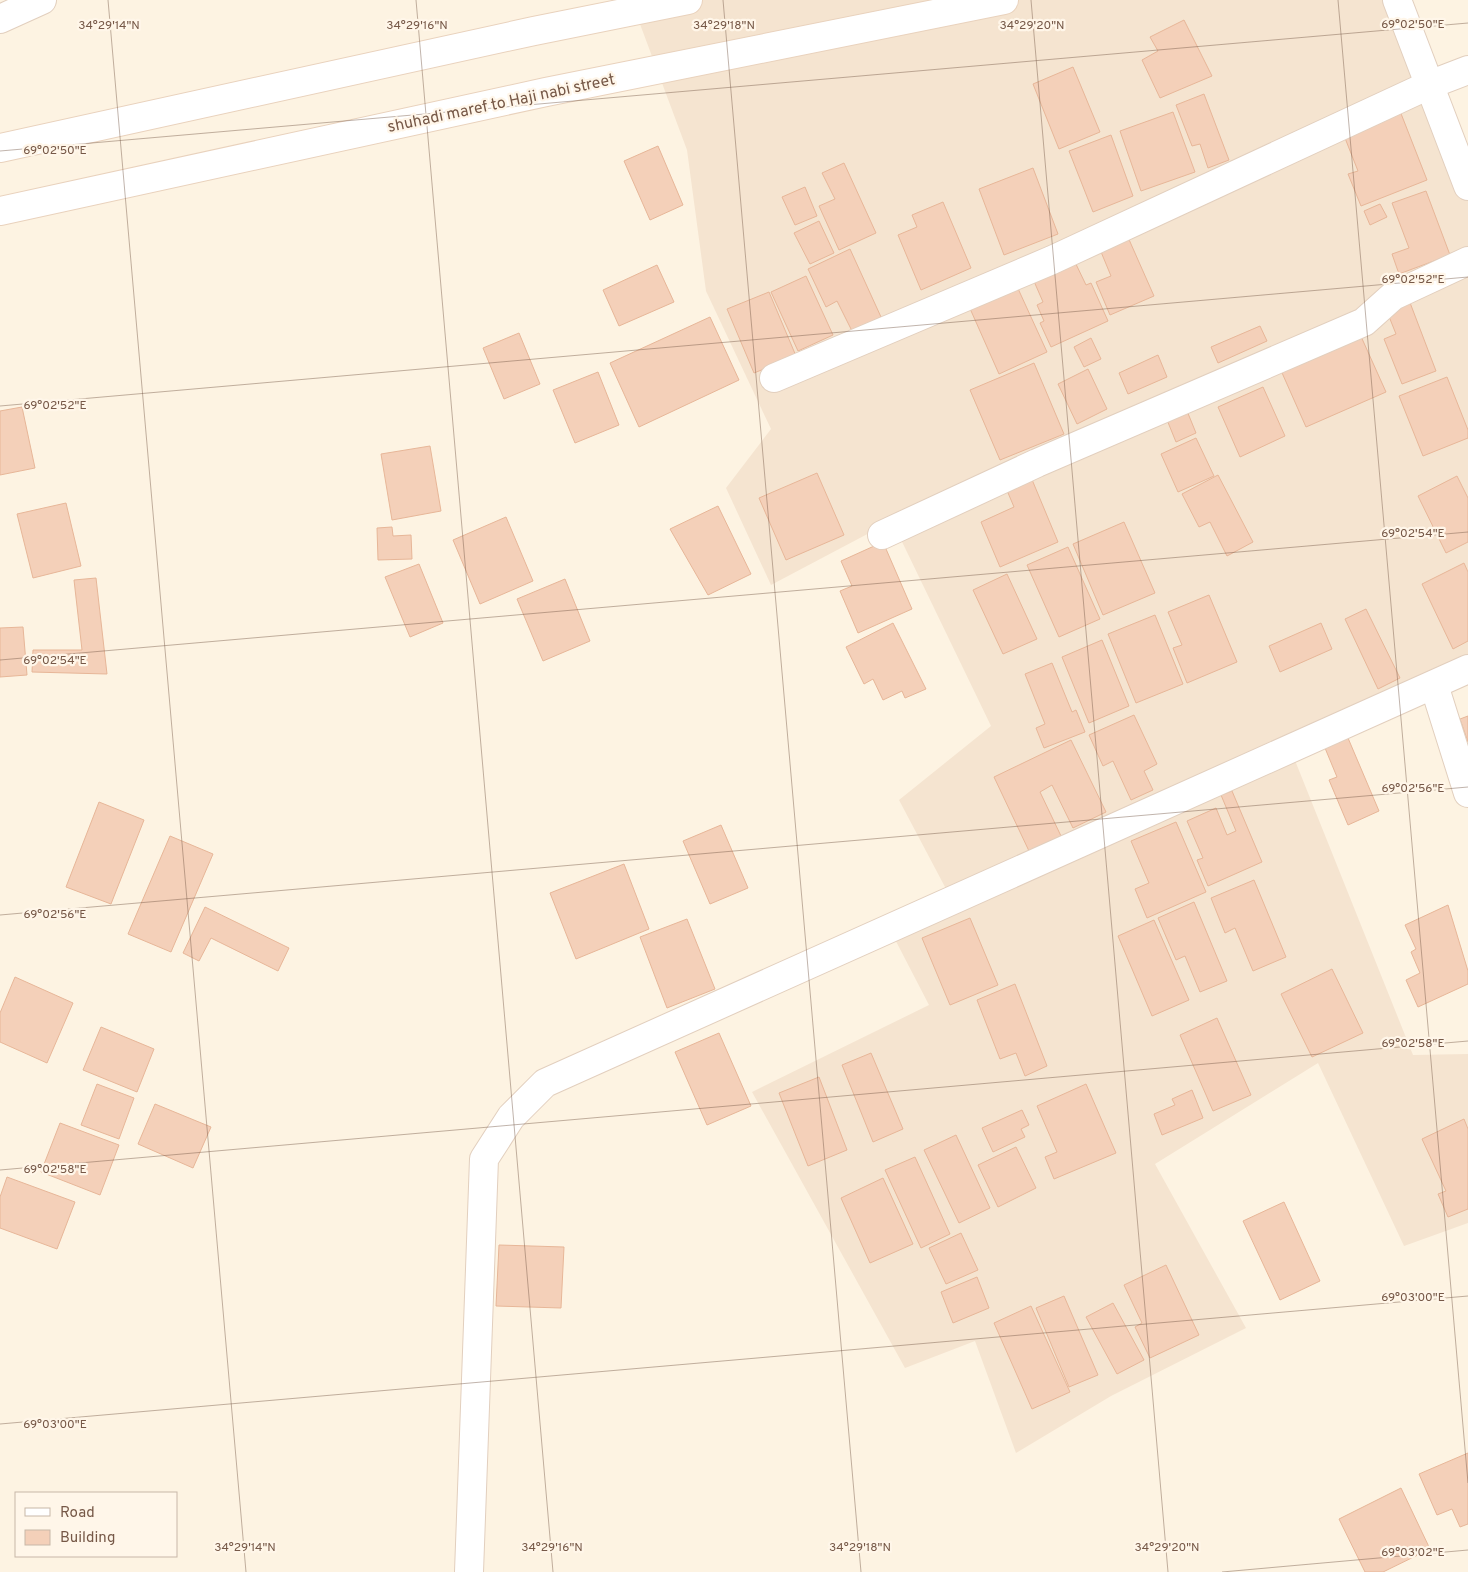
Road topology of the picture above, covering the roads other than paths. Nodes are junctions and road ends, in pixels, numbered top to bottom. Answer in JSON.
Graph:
{"nodes":[{"id":1,"x":42,"y":0,"type":"edge"},
{"id":2,"x":688,"y":0,"type":"edge"},
{"id":3,"x":1004,"y":0,"type":"edge"},
{"id":4,"x":1397,"y":0,"type":"edge"},
{"id":5,"x":0,"y":19,"type":"edge"},
{"id":6,"x":1468,"y":70,"type":"edge"},
{"id":7,"x":1428,"y":85,"type":"junction"},
{"id":8,"x":0,"y":148,"type":"edge"},
{"id":9,"x":1468,"y":186,"type":"edge"},
{"id":10,"x":0,"y":211,"type":"edge"},
{"id":11,"x":1468,"y":262,"type":"edge"},
{"id":12,"x":774,"y":378,"type":"dead end"},
{"id":13,"x":882,"y":535,"type":"dead end"},
{"id":14,"x":1468,"y":669,"type":"edge"},
{"id":15,"x":1434,"y":685,"type":"junction"},
{"id":16,"x":1468,"y":793,"type":"edge"},
{"id":17,"x":469,"y":1572,"type":"edge"}],
"edges":[{"from":1,"to":5,"type":"street"},
{"from":2,"to":8,"type":"street"},
{"from":3,"to":10,"type":"street","name":"shuhadi maref to Haji nabi street"},
{"from":4,"to":7,"type":"street"},
{"from":6,"to":7,"type":"street"},
{"from":7,"to":9,"type":"street"},
{"from":7,"to":12,"type":"street"},
{"from":11,"to":13,"type":"street"},
{"from":14,"to":15,"type":"street"},
{"from":15,"to":16,"type":"street"},
{"from":15,"to":17,"type":"street"}]}
